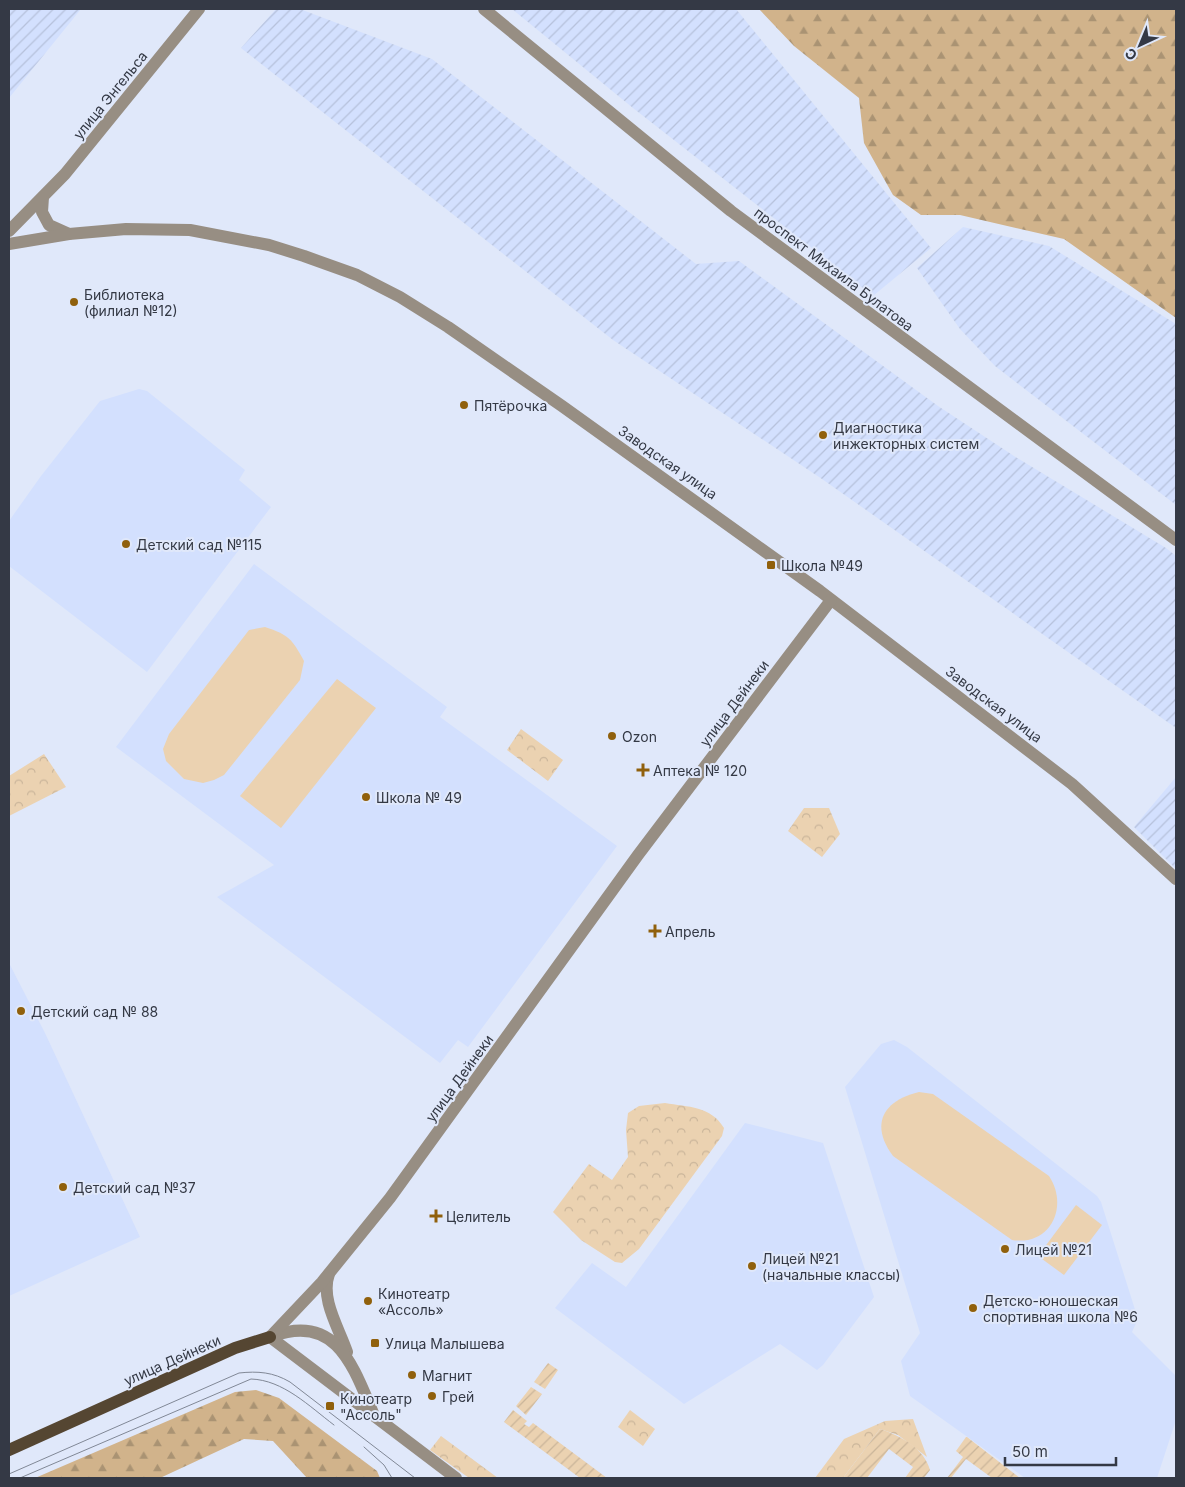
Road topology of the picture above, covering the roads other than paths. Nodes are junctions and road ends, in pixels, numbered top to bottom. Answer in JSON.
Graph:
{"nodes":[{"id":1,"x":198,"y":9,"type":"edge"},
{"id":2,"x":484,"y":9,"type":"edge"},
{"id":3,"x":42,"y":197,"type":"junction"},
{"id":4,"x":9,"y":231,"type":"edge"},
{"id":5,"x":69,"y":234,"type":"junction"},
{"id":6,"x":9,"y":244,"type":"edge"},
{"id":7,"x":1176,"y":540,"type":"edge"},
{"id":8,"x":831,"y":600,"type":"junction"},
{"id":9,"x":1176,"y":879,"type":"edge"},
{"id":10,"x":326,"y":1278,"type":"junction"},
{"id":11,"x":270,"y":1337,"type":"junction"},
{"id":12,"x":354,"y":1368,"type":"junction"},
{"id":13,"x":373,"y":1413,"type":"junction"},
{"id":14,"x":9,"y":1450,"type":"edge"},
{"id":15,"x":456,"y":1478,"type":"edge"}],
"edges":[{"from":1,"to":3,"type":"street","name":"улица Энгельса"},
{"from":2,"to":7,"type":"street","name":"проспект Михаила Булатова"},
{"from":3,"to":4,"type":"street"},
{"from":3,"to":5,"type":"street"},
{"from":5,"to":6,"type":"street","name":"Заводская улица"},
{"from":5,"to":8,"type":"street","name":"Заводская улица"},
{"from":8,"to":9,"type":"street","name":"Заводская улица"},
{"from":8,"to":10,"type":"street","name":"улица Дейнеки"},
{"from":10,"to":11,"type":"street","name":"улица Дейнеки"},
{"from":10,"to":12,"type":"street"},
{"from":11,"to":12,"type":"street"},
{"from":11,"to":13,"type":"street"},
{"from":11,"to":14,"type":"main road","name":"улица Дейнеки"},
{"from":12,"to":13,"type":"street"},
{"from":13,"to":15,"type":"street"}]}
